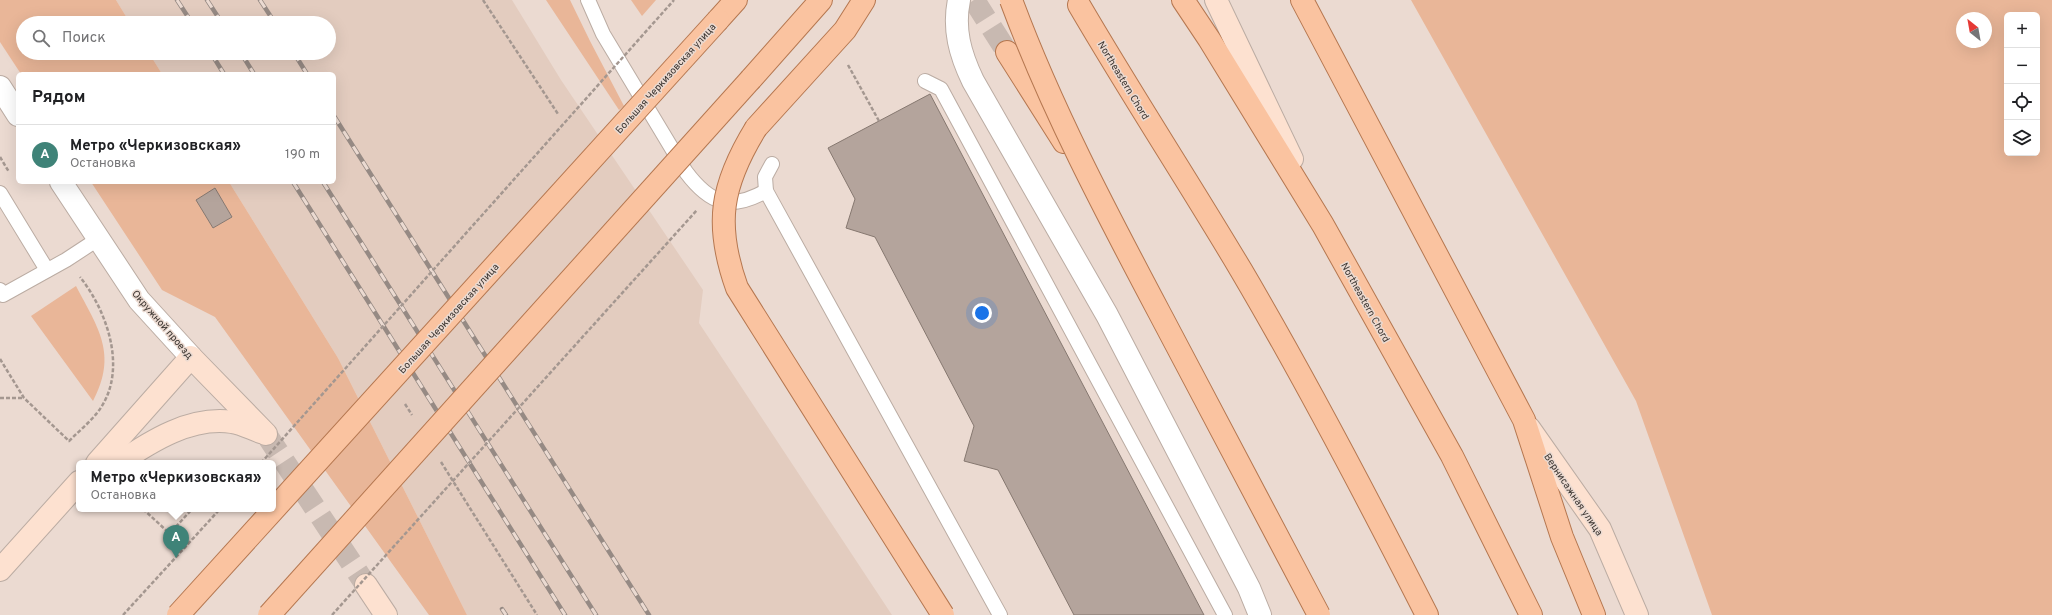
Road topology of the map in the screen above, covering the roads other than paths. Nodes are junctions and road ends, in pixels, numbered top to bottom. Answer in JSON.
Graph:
{"nodes":[{"id":1,"x":588,"y":0,"type":"edge"},
{"id":2,"x":736,"y":0,"type":"edge"},
{"id":3,"x":821,"y":0,"type":"edge"},
{"id":4,"x":864,"y":0,"type":"edge"},
{"id":5,"x":959,"y":0,"type":"edge"},
{"id":6,"x":1011,"y":0,"type":"edge"},
{"id":7,"x":1183,"y":0,"type":"edge"},
{"id":8,"x":1216,"y":0,"type":"edge"},
{"id":9,"x":1302,"y":0,"type":"edge"},
{"id":10,"x":1079,"y":4,"type":"dead end"},
{"id":11,"x":1007,"y":52,"type":"tunnel mouth"},
{"id":12,"x":925,"y":82,"type":"dead end"},
{"id":13,"x":0,"y":87,"type":"edge"},
{"id":14,"x":16,"y":112,"type":"edge"},
{"id":15,"x":772,"y":164,"type":"dead end"},
{"id":16,"x":62,"y":184,"type":"edge"},
{"id":17,"x":766,"y":191,"type":"junction"},
{"id":18,"x":0,"y":193,"type":"edge"},
{"id":19,"x":1323,"y":225,"type":"junction"},
{"id":20,"x":98,"y":239,"type":"junction"},
{"id":21,"x":46,"y":270,"type":"junction"},
{"id":22,"x":0,"y":290,"type":"edge"},
{"id":23,"x":191,"y":357,"type":"junction"},
{"id":24,"x":1524,"y":420,"type":"junction"},
{"id":25,"x":99,"y":460,"type":"edge"},
{"id":26,"x":123,"y":460,"type":"edge"},
{"id":27,"x":76,"y":485,"type":"edge"},
{"id":28,"x":76,"y":499,"type":"edge"},
{"id":29,"x":276,"y":507,"type":"edge"},
{"id":30,"x":271,"y":512,"type":"edge"},
{"id":31,"x":7,"y":562,"type":"edge"},
{"id":32,"x":366,"y":585,"type":"tunnel mouth"},
{"id":33,"x":1310,"y":588,"type":"junction"},
{"id":34,"x":178,"y":615,"type":"edge"},
{"id":35,"x":270,"y":615,"type":"edge"},
{"id":36,"x":386,"y":615,"type":"edge"},
{"id":37,"x":943,"y":615,"type":"edge"},
{"id":38,"x":1000,"y":615,"type":"edge"},
{"id":39,"x":1225,"y":615,"type":"edge"},
{"id":40,"x":1260,"y":615,"type":"edge"},
{"id":41,"x":1319,"y":615,"type":"edge"},
{"id":42,"x":1326,"y":615,"type":"edge"},
{"id":43,"x":1428,"y":615,"type":"edge"},
{"id":44,"x":1531,"y":615,"type":"edge"},
{"id":45,"x":1594,"y":615,"type":"edge"},
{"id":46,"x":1637,"y":615,"type":"edge"}],
"edges":[{"from":1,"to":17,"type":"lane"},
{"from":2,"to":29,"type":"main road","name":"Большая Черкизовская улица","bridge":true},
{"from":3,"to":35,"type":"main road","bridge":true},
{"from":4,"to":37,"type":"main road","bridge":true},
{"from":5,"to":40,"type":"street"},
{"from":6,"to":41,"type":"main road","bridge":true},
{"from":7,"to":19,"type":"main road","name":"Northeastern Chord"},
{"from":8,"to":19,"type":"street"},
{"from":9,"to":24,"type":"main road"},
{"from":10,"to":43,"type":"main road","name":"Northeastern Chord"},
{"from":11,"to":33,"type":"main road"},
{"from":12,"to":39,"type":"lane"},
{"from":13,"to":14,"type":"street"},
{"from":15,"to":17,"type":"lane"},
{"from":16,"to":20,"type":"street","name":"Окружной проезд"},
{"from":17,"to":38,"type":"lane"},
{"from":18,"to":21,"type":"lane"},
{"from":19,"to":44,"type":"main road","name":"Northeastern Chord"},
{"from":20,"to":21,"type":"lane"},
{"from":20,"to":23,"type":"street","name":"Окружной проезд"},
{"from":21,"to":22,"type":"lane"},
{"from":23,"to":25,"type":"street"},
{"from":23,"to":26,"type":"street","name":"Окружной проезд"},
{"from":24,"to":45,"type":"main road"},
{"from":24,"to":46,"type":"street","name":"Вернисажная улица"},
{"from":27,"to":31,"type":"street"},
{"from":28,"to":31,"type":"street"},
{"from":30,"to":34,"type":"main road","name":"Большая Черкизовская улица","bridge":true},
{"from":32,"to":36,"type":"street"},
{"from":33,"to":41,"type":"street"},
{"from":33,"to":42,"type":"main road"}]}
